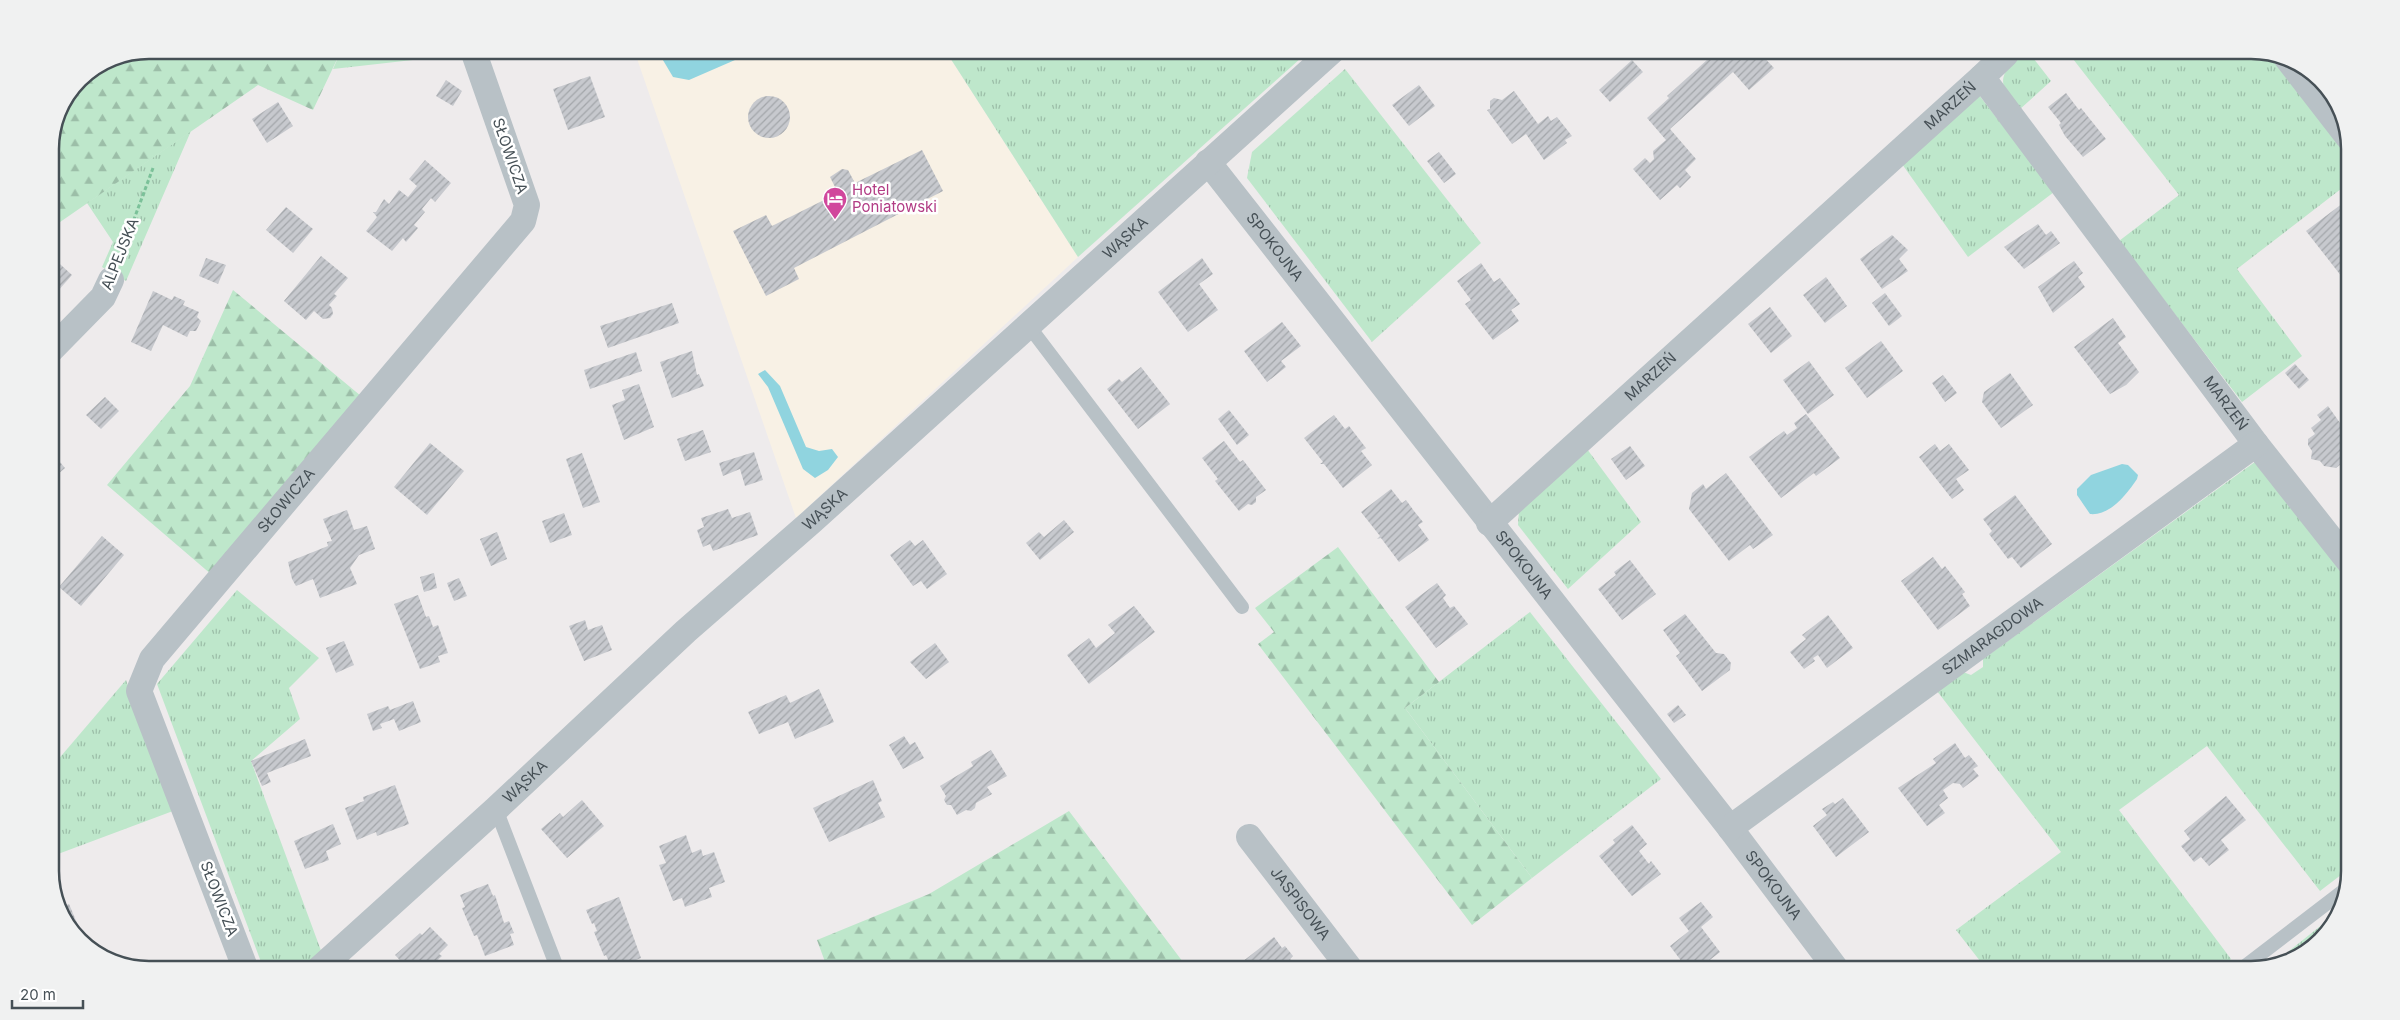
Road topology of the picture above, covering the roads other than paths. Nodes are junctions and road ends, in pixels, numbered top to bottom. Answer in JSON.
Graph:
{"nodes":[{"id":1,"x":476,"y":59,"type":"edge"},
{"id":2,"x":1323,"y":59,"type":"edge"},
{"id":3,"x":2001,"y":59,"type":"edge"},
{"id":4,"x":2298,"y":72,"type":"edge"},
{"id":5,"x":1982,"y":77,"type":"junction"},
{"id":6,"x":2337,"y":123,"type":"edge"},
{"id":7,"x":1208,"y":162,"type":"junction"},
{"id":8,"x":111,"y":280,"type":"road end"},
{"id":9,"x":1028,"y":325,"type":"junction"},
{"id":10,"x":59,"y":342,"type":"edge"},
{"id":11,"x":2256,"y":444,"type":"junction"},
{"id":12,"x":1489,"y":523,"type":"junction"},
{"id":13,"x":2341,"y":552,"type":"edge"},
{"id":14,"x":1242,"y":607,"type":"dead end"},
{"id":15,"x":496,"y":810,"type":"junction"},
{"id":16,"x":1730,"y":828,"type":"junction"},
{"id":17,"x":1249,"y":837,"type":"dead end"},
{"id":18,"x":2338,"y":895,"type":"edge"},
{"id":19,"x":243,"y":961,"type":"edge"},
{"id":20,"x":328,"y":961,"type":"edge"},
{"id":21,"x":555,"y":961,"type":"edge"},
{"id":22,"x":1344,"y":961,"type":"edge"},
{"id":23,"x":1830,"y":961,"type":"edge"},
{"id":24,"x":2252,"y":961,"type":"edge"}],
"edges":[{"from":1,"to":19,"type":"street","name":"SŁOWICZA"},
{"from":2,"to":7,"type":"street","name":"WĄSKA"},
{"from":3,"to":5,"type":"street"},
{"from":4,"to":6,"type":"street"},
{"from":5,"to":11,"type":"street","name":"MARZEŃ"},
{"from":5,"to":12,"type":"street","name":"MARZEŃ"},
{"from":7,"to":9,"type":"street","name":"WĄSKA"},
{"from":7,"to":12,"type":"street","name":"SPOKOJNA"},
{"from":8,"to":10,"type":"street","name":"ALPEJSKA"},
{"from":9,"to":14,"type":"lane"},
{"from":9,"to":15,"type":"street","name":"WĄSKA"},
{"from":11,"to":13,"type":"street","name":"MARZEŃ"},
{"from":11,"to":16,"type":"street","name":"SZMARAGDOWA"},
{"from":12,"to":16,"type":"street","name":"SPOKOJNA"},
{"from":15,"to":20,"type":"street","name":"WĄSKA"},
{"from":15,"to":21,"type":"lane"},
{"from":16,"to":23,"type":"street","name":"SPOKOJNA"},
{"from":17,"to":22,"type":"street","name":"JASPISOWA"},
{"from":18,"to":24,"type":"lane"}]}
